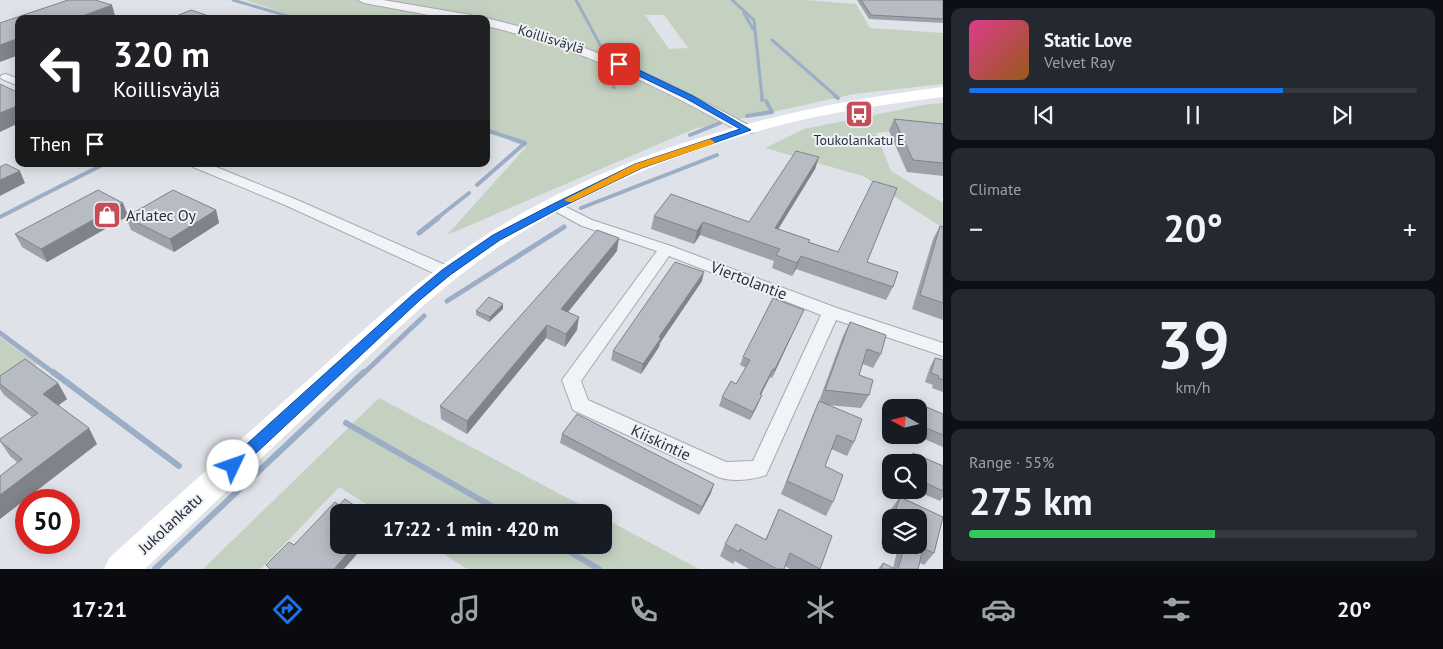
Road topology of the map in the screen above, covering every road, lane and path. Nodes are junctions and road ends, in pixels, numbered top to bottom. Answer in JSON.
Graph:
{"nodes":[{"id":1,"x":364,"y":0,"type":"edge"},
{"id":2,"x":448,"y":15,"type":"edge"},
{"id":3,"x":490,"y":23,"type":"edge"},
{"id":4,"x":6,"y":78,"type":"dead end"},
{"id":5,"x":15,"y":82,"type":"edge"},
{"id":6,"x":943,"y":92,"type":"edge"},
{"id":7,"x":747,"y":130,"type":"junction"},
{"id":8,"x":205,"y":167,"type":"edge"},
{"id":9,"x":556,"y":206,"type":"junction"},
{"id":10,"x":666,"y":249,"type":"junction"},
{"id":11,"x":446,"y":272,"type":"junction"},
{"id":12,"x":831,"y":312,"type":"junction"},
{"id":13,"x":943,"y":350,"type":"edge"},
{"id":14,"x":121,"y":569,"type":"edge"}],
"edges":[{"from":1,"to":2,"type":"street"},
{"from":3,"to":7,"type":"street","name":"Koillisväylä"},
{"from":4,"to":5,"type":"street"},
{"from":6,"to":7,"type":"main road","name":"Jukolankatu"},
{"from":7,"to":9,"type":"main road","name":"Jukolankatu"},
{"from":8,"to":11,"type":"street"},
{"from":9,"to":10,"type":"street","name":"Viertolantie"},
{"from":9,"to":11,"type":"main road","name":"Jukolankatu"},
{"from":10,"to":12,"type":"street","name":"Viertolantie"},
{"from":10,"to":12,"type":"street","name":"Kiiskintie"},
{"from":11,"to":14,"type":"main road","name":"Jukolankatu"},
{"from":12,"to":13,"type":"street","name":"Viertolantie"}]}
